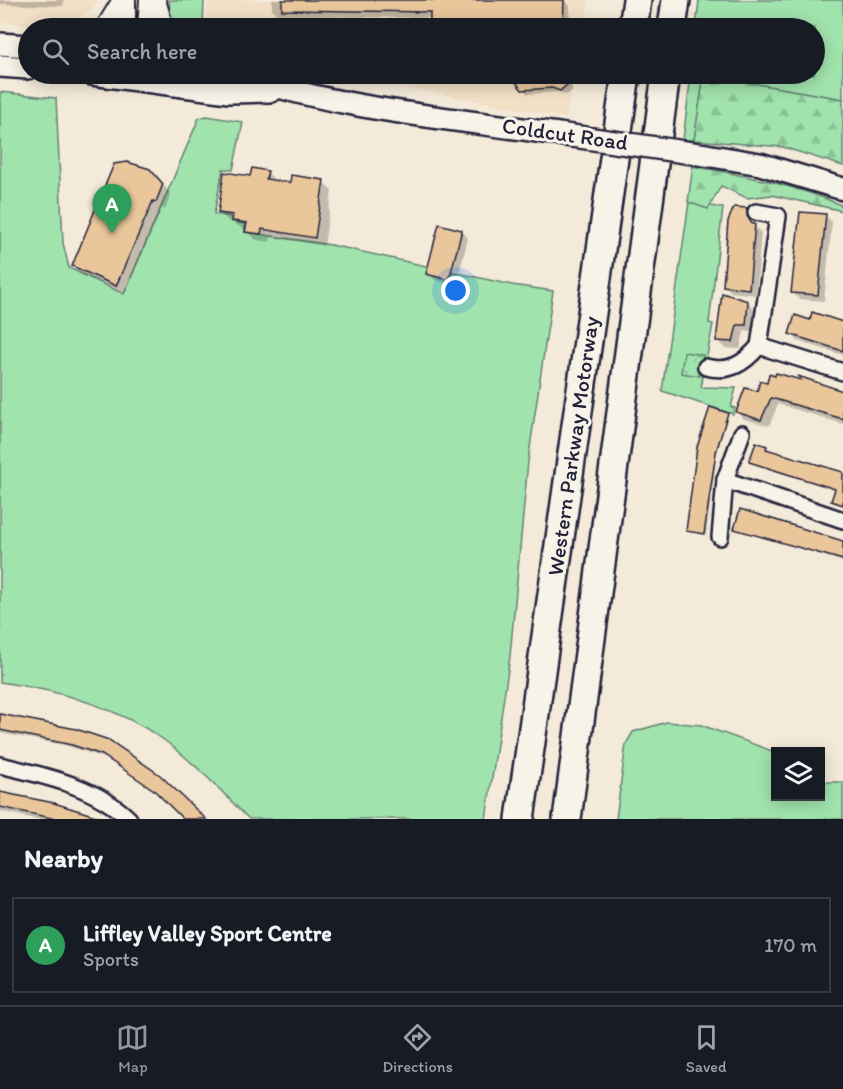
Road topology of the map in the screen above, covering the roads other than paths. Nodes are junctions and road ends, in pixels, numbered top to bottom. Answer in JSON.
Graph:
{"nodes":[{"id":1,"x":124,"y":0,"type":"edge"},
{"id":2,"x":149,"y":0,"type":"edge"},
{"id":3,"x":156,"y":0,"type":"edge"},
{"id":4,"x":637,"y":0,"type":"edge"},
{"id":5,"x":676,"y":0,"type":"edge"},
{"id":6,"x":112,"y":18,"type":"edge"},
{"id":7,"x":125,"y":18,"type":"edge"},
{"id":8,"x":148,"y":18,"type":"edge"},
{"id":9,"x":161,"y":18,"type":"edge"},
{"id":10,"x":634,"y":18,"type":"edge"},
{"id":11,"x":673,"y":18,"type":"edge"},
{"id":12,"x":0,"y":44,"type":"edge"},
{"id":13,"x":18,"y":45,"type":"edge"},
{"id":14,"x":0,"y":66,"type":"edge"},
{"id":15,"x":18,"y":67,"type":"edge"},
{"id":16,"x":186,"y":84,"type":"edge"},
{"id":17,"x":266,"y":84,"type":"edge"},
{"id":18,"x":625,"y":84,"type":"edge"},
{"id":19,"x":665,"y":84,"type":"edge"},
{"id":20,"x":284,"y":90,"type":"junction"},
{"id":21,"x":843,"y":189,"type":"edge"},
{"id":22,"x":756,"y":212,"type":"dead end"},
{"id":23,"x":759,"y":346,"type":"junction"},
{"id":24,"x":706,"y":367,"type":"dead end"},
{"id":25,"x":843,"y":372,"type":"edge"},
{"id":26,"x":742,"y":433,"type":"dead end"},
{"id":27,"x":725,"y":480,"type":"junction"},
{"id":28,"x":843,"y":520,"type":"edge"},
{"id":29,"x":720,"y":537,"type":"dead end"},
{"id":30,"x":0,"y":765,"type":"edge"},
{"id":31,"x":129,"y":819,"type":"edge"},
{"id":32,"x":520,"y":819,"type":"edge"},
{"id":33,"x":567,"y":819,"type":"edge"}],
"edges":[{"from":1,"to":6,"type":"street"},
{"from":1,"to":7,"type":"street"},
{"from":2,"to":8,"type":"street"},
{"from":3,"to":9,"type":"street"},
{"from":4,"to":10,"type":"highway"},
{"from":5,"to":11,"type":"highway"},
{"from":12,"to":13,"type":"main road"},
{"from":14,"to":15,"type":"main road"},
{"from":16,"to":20,"type":"main road","name":"Coldcut Road"},
{"from":17,"to":20,"type":"main road","name":"Coldcut Road"},
{"from":18,"to":32,"type":"highway","name":"Western Parkway Motorway"},
{"from":19,"to":33,"type":"highway","name":"Western Parkway Motorway"},
{"from":20,"to":21,"type":"main road","name":"Coldcut Road","bridge":true},
{"from":22,"to":23,"type":"street"},
{"from":23,"to":24,"type":"street"},
{"from":23,"to":25,"type":"street"},
{"from":26,"to":27,"type":"street"},
{"from":27,"to":28,"type":"street"},
{"from":27,"to":29,"type":"street"},
{"from":30,"to":31,"type":"street"}]}
